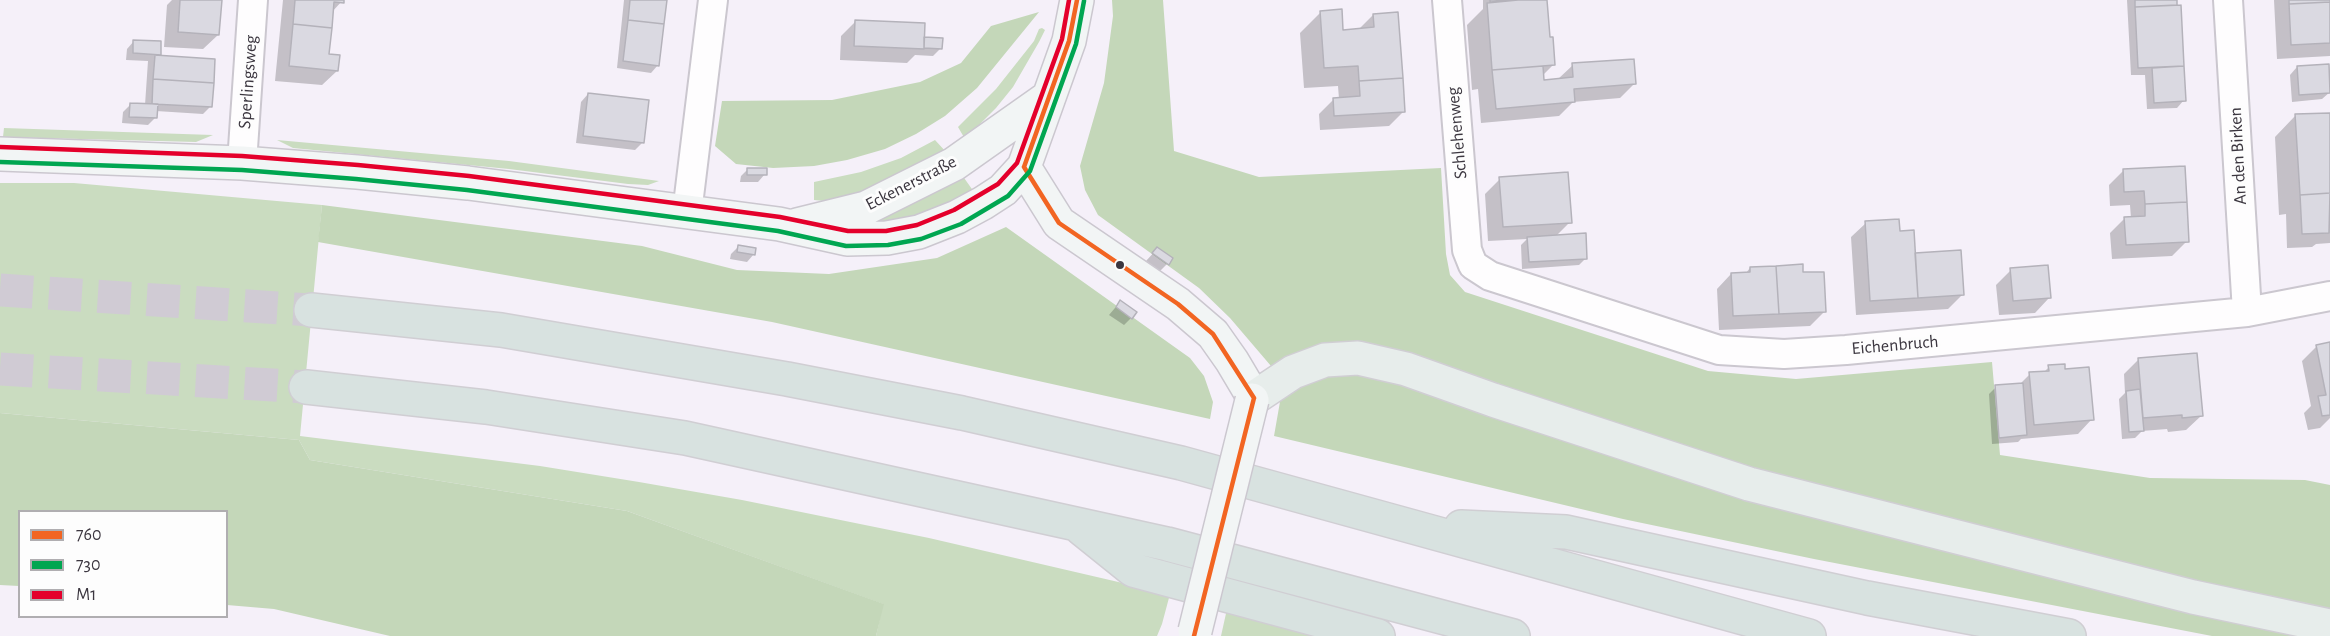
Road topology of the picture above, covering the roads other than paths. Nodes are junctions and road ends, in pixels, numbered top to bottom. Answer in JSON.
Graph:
{"nodes":[{"id":1,"x":253,"y":0,"type":"edge"},
{"id":2,"x":713,"y":0,"type":"edge"},
{"id":3,"x":1077,"y":0,"type":"edge"},
{"id":4,"x":1447,"y":0,"type":"edge"},
{"id":5,"x":2228,"y":0,"type":"edge"},
{"id":6,"x":1049,"y":96,"type":"junction"},
{"id":7,"x":0,"y":154,"type":"edge"},
{"id":8,"x":242,"y":164,"type":"junction"},
{"id":9,"x":1024,"y":167,"type":"junction"},
{"id":10,"x":687,"y":213,"type":"junction"},
{"id":11,"x":792,"y":226,"type":"junction"},
{"id":12,"x":1473,"y":266,"type":"joint"},
{"id":13,"x":2330,"y":296,"type":"edge"},
{"id":14,"x":311,"y":310,"type":"tunnel mouth"},
{"id":15,"x":2247,"y":312,"type":"junction"},
{"id":16,"x":306,"y":387,"type":"tunnel mouth"},
{"id":17,"x":1253,"y":399,"type":"junction"},
{"id":18,"x":1401,"y":524,"type":"junction"},
{"id":19,"x":1078,"y":525,"type":"junction"},
{"id":20,"x":2330,"y":626,"type":"edge"},
{"id":21,"x":1194,"y":633,"type":"edge"},
{"id":22,"x":1378,"y":636,"type":"edge"},
{"id":23,"x":1513,"y":636,"type":"edge"},
{"id":24,"x":1809,"y":636,"type":"edge"},
{"id":25,"x":2069,"y":636,"type":"edge"}],
"edges":[{"from":1,"to":8,"type":"street","name":"Sperlingsweg"},
{"from":2,"to":10,"type":"street"},
{"from":3,"to":6,"type":"street"},
{"from":4,"to":12,"type":"street","name":"Schlehenweg"},
{"from":5,"to":15,"type":"street","name":"An den Birken"},
{"from":6,"to":9,"type":"street"},
{"from":6,"to":11,"type":"street","name":"Eckenerstraße"},
{"from":7,"to":8,"type":"street","name":"Eckenerstraße"},
{"from":8,"to":10,"type":"street","name":"Eckenerstraße"},
{"from":9,"to":11,"type":"street","name":"Eckenerstraße"},
{"from":9,"to":17,"type":"street"},
{"from":10,"to":11,"type":"street","name":"Eckenerstraße"},
{"from":12,"to":15,"type":"street","name":"Eichenbruch"},
{"from":13,"to":15,"type":"street","name":"Eichenbruch"},
{"from":14,"to":18,"type":"highway"},
{"from":16,"to":19,"type":"highway"},
{"from":17,"to":20,"type":"main road"},
{"from":17,"to":21,"type":"street","bridge":true},
{"from":18,"to":24,"type":"highway"},
{"from":18,"to":25,"type":"highway"},
{"from":19,"to":22,"type":"highway"},
{"from":19,"to":23,"type":"highway"}]}
